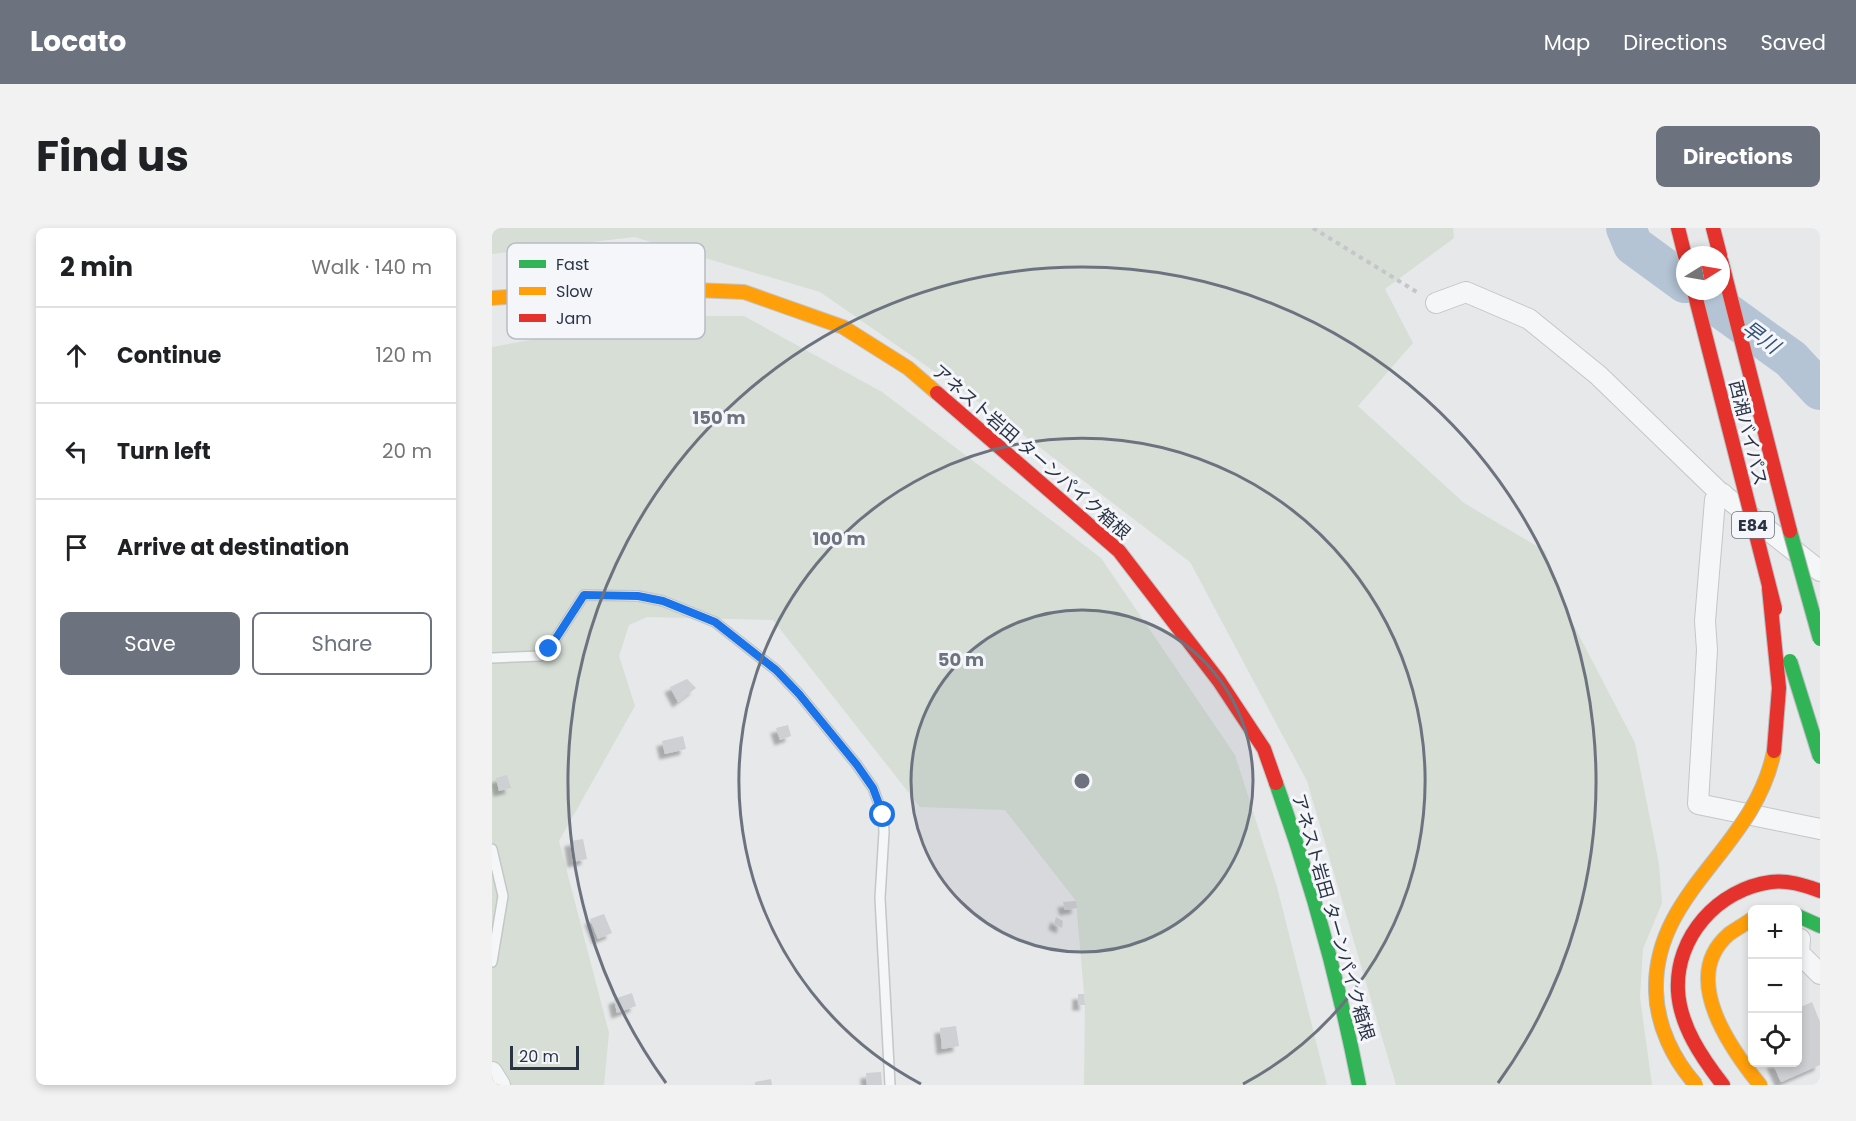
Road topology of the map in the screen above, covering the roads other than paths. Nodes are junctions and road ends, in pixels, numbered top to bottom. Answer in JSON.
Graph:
{"nodes":[{"id":1,"x":1678,"y":228,"type":"edge"},
{"id":2,"x":1713,"y":228,"type":"edge"},
{"id":3,"x":1682,"y":246,"type":"edge"},
{"id":4,"x":1718,"y":246,"type":"edge"},
{"id":5,"x":705,"y":290,"type":"edge"},
{"id":6,"x":1730,"y":296,"type":"edge"},
{"id":7,"x":507,"y":297,"type":"edge"},
{"id":8,"x":492,"y":298,"type":"edge"},
{"id":9,"x":1696,"y":300,"type":"edge"},
{"id":10,"x":1436,"y":303,"type":"road end"},
{"id":11,"x":1723,"y":494,"type":"junction"},
{"id":12,"x":1820,"y":571,"type":"edge"},
{"id":13,"x":1769,"y":588,"type":"junction"},
{"id":14,"x":1814,"y":618,"type":"junction"},
{"id":15,"x":1820,"y":633,"type":"edge"},
{"id":16,"x":1820,"y":639,"type":"edge"},
{"id":17,"x":492,"y":658,"type":"edge"},
{"id":18,"x":1820,"y":757,"type":"edge"},
{"id":19,"x":1820,"y":829,"type":"edge"},
{"id":20,"x":492,"y":849,"type":"edge"},
{"id":21,"x":1820,"y":891,"type":"edge"},
{"id":22,"x":1802,"y":918,"type":"edge"},
{"id":23,"x":1748,"y":921,"type":"edge"},
{"id":24,"x":1820,"y":926,"type":"edge"},
{"id":25,"x":1802,"y":956,"type":"edge"},
{"id":26,"x":492,"y":962,"type":"edge"},
{"id":27,"x":1820,"y":974,"type":"edge"},
{"id":28,"x":492,"y":1072,"type":"edge"},
{"id":29,"x":500,"y":1085,"type":"edge"},
{"id":30,"x":890,"y":1085,"type":"edge"},
{"id":31,"x":1359,"y":1085,"type":"edge"},
{"id":32,"x":1696,"y":1085,"type":"edge"},
{"id":33,"x":1723,"y":1085,"type":"edge"},
{"id":34,"x":1760,"y":1085,"type":"edge"}],
"edges":[{"from":1,"to":3,"type":"main road"},
{"from":2,"to":4,"type":"main road"},
{"from":5,"to":31,"type":"main road","name":"アネスト岩田 ターンパイク箱根"},
{"from":6,"to":14,"type":"main road","name":"西湘バイパス","number":"E84","bridge":true},
{"from":7,"to":8,"type":"main road","name":"アネスト岩田 ターンパイク箱根"},
{"from":9,"to":13,"type":"main road","name":"西湘バイパス","number":"E84","bridge":true},
{"from":10,"to":11,"type":"street"},
{"from":11,"to":12,"type":"street"},
{"from":11,"to":19,"type":"street"},
{"from":13,"to":18,"type":"main road","name":"西湘バイパス","number":"E84","bridge":true},
{"from":13,"to":32,"type":"main road","bridge":true},
{"from":14,"to":15,"type":"main road","bridge":true},
{"from":14,"to":16,"type":"main road","name":"西湘バイパス","number":"E84","bridge":true},
{"from":17,"to":30,"type":"lane"},
{"from":20,"to":26,"type":"lane"},
{"from":21,"to":33,"type":"main road"},
{"from":22,"to":24,"type":"main road"},
{"from":23,"to":34,"type":"main road"},
{"from":25,"to":27,"type":"street"},
{"from":28,"to":29,"type":"street"}]}
